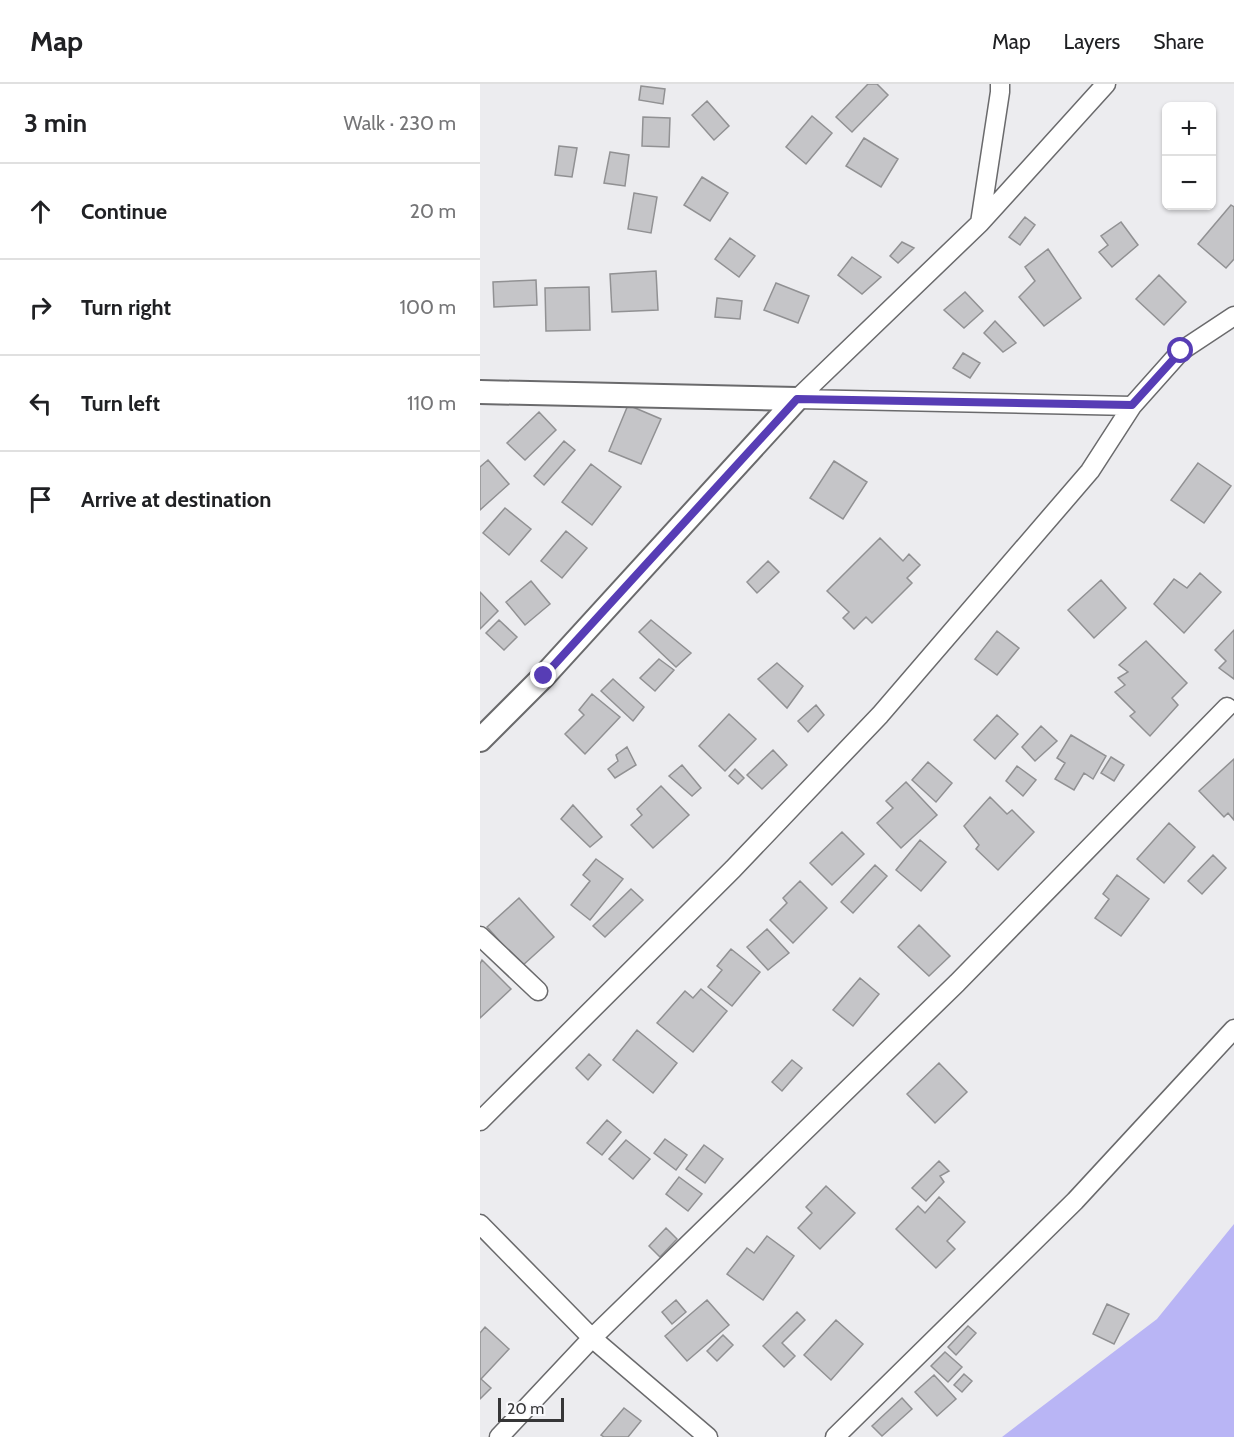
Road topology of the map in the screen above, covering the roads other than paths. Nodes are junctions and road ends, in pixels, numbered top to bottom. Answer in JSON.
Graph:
{"nodes":[{"id":1,"x":1000,"y":84,"type":"edge"},
{"id":2,"x":1106,"y":84,"type":"edge"},
{"id":3,"x":980,"y":223,"type":"junction"},
{"id":4,"x":1234,"y":316,"type":"edge"},
{"id":5,"x":480,"y":392,"type":"edge"},
{"id":6,"x":797,"y":399,"type":"junction"},
{"id":7,"x":1132,"y":405,"type":"junction"},
{"id":8,"x":1227,"y":707,"type":"dead end"},
{"id":9,"x":480,"y":740,"type":"edge"},
{"id":10,"x":480,"y":936,"type":"edge"},
{"id":11,"x":538,"y":991,"type":"dead end"},
{"id":12,"x":1234,"y":1029,"type":"edge"},
{"id":13,"x":480,"y":1120,"type":"edge"},
{"id":14,"x":480,"y":1224,"type":"edge"},
{"id":15,"x":592,"y":1338,"type":"junction"},
{"id":16,"x":499,"y":1437,"type":"edge"},
{"id":17,"x":708,"y":1437,"type":"edge"},
{"id":18,"x":835,"y":1437,"type":"edge"}],
"edges":[{"from":1,"to":3,"type":"street"},
{"from":2,"to":3,"type":"street"},
{"from":3,"to":6,"type":"street"},
{"from":4,"to":7,"type":"street"},
{"from":5,"to":6,"type":"street"},
{"from":6,"to":7,"type":"street"},
{"from":6,"to":9,"type":"street"},
{"from":7,"to":13,"type":"street"},
{"from":8,"to":15,"type":"street"},
{"from":10,"to":11,"type":"street"},
{"from":12,"to":18,"type":"street"},
{"from":14,"to":15,"type":"street"},
{"from":15,"to":16,"type":"street"},
{"from":15,"to":17,"type":"street"}]}
